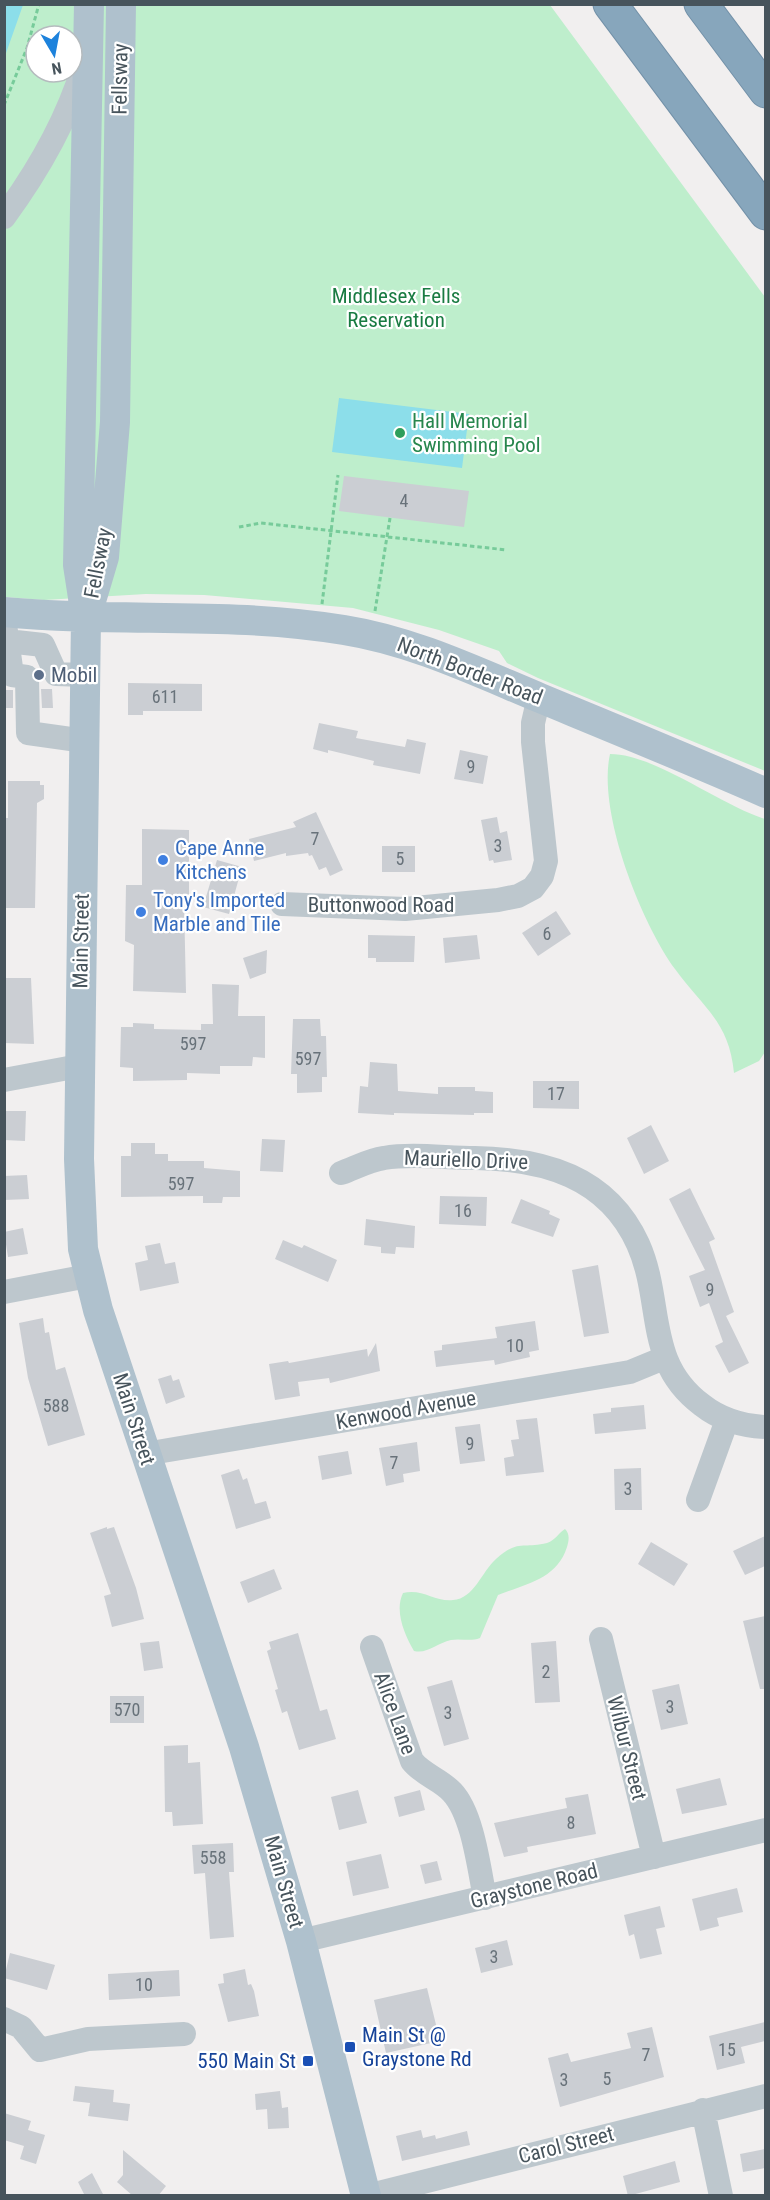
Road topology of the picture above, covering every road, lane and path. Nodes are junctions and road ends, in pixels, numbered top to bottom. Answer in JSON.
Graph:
{"nodes":[{"id":1,"x":39,"y":4,"type":"edge"},
{"id":2,"x":89,"y":4,"type":"edge"},
{"id":3,"x":121,"y":4,"type":"edge"},
{"id":4,"x":610,"y":4,"type":"edge"},
{"id":5,"x":701,"y":4,"type":"edge"},
{"id":6,"x":88,"y":51,"type":"junction"},
{"id":7,"x":765,"y":91,"type":"edge"},
{"id":8,"x":4,"y":105,"type":"edge"},
{"id":9,"x":765,"y":213,"type":"edge"},
{"id":10,"x":4,"y":217,"type":"edge"},
{"id":11,"x":338,"y":475,"type":"dead end"},
{"id":12,"x":390,"y":518,"type":"dead end"},
{"id":13,"x":239,"y":527,"type":"dead end"},
{"id":14,"x":331,"y":531,"type":"junction"},
{"id":15,"x":388,"y":535,"type":"junction"},
{"id":16,"x":507,"y":550,"type":"dead end"},
{"id":17,"x":321,"y":609,"type":"dead end"},
{"id":18,"x":4,"y":617,"type":"edge"},
{"id":19,"x":86,"y":617,"type":"junction"},
{"id":20,"x":6,"y":627,"type":"edge"},
{"id":21,"x":359,"y":633,"type":"junction"},
{"id":22,"x":86,"y":675,"type":"junction"},
{"id":23,"x":539,"y":697,"type":"junction"},
{"id":24,"x":85,"y":741,"type":"junction"},
{"id":25,"x":765,"y":793,"type":"edge"},
{"id":26,"x":282,"y":904,"type":"dead end"},
{"id":27,"x":79,"y":1066,"type":"junction"},
{"id":28,"x":4,"y":1080,"type":"edge"},
{"id":29,"x":341,"y":1173,"type":"dead end"},
{"id":30,"x":88,"y":1276,"type":"junction"},
{"id":31,"x":4,"y":1292,"type":"edge"},
{"id":32,"x":664,"y":1358,"type":"junction"},
{"id":33,"x":727,"y":1420,"type":"junction"},
{"id":34,"x":765,"y":1426,"type":"edge"},
{"id":35,"x":145,"y":1454,"type":"junction"},
{"id":36,"x":698,"y":1500,"type":"dead end"},
{"id":37,"x":601,"y":1639,"type":"dead end"},
{"id":38,"x":372,"y":1647,"type":"dead end"},
{"id":39,"x":765,"y":1830,"type":"edge"},
{"id":40,"x":654,"y":1857,"type":"junction"},
{"id":41,"x":485,"y":1898,"type":"junction"},
{"id":42,"x":301,"y":1941,"type":"junction"},
{"id":43,"x":4,"y":2019,"type":"edge"},
{"id":44,"x":184,"y":2034,"type":"dead end"},
{"id":45,"x":765,"y":2096,"type":"edge"},
{"id":46,"x":703,"y":2110,"type":"junction"},
{"id":47,"x":367,"y":2196,"type":"edge"},
{"id":48,"x":721,"y":2196,"type":"edge"}],
"edges":[{"from":1,"to":8,"type":"path"},
{"from":2,"to":6,"type":"main road","name":"Fellsway"},
{"from":3,"to":19,"type":"main road","name":"Fellsway"},
{"from":4,"to":9,"type":"highway"},
{"from":5,"to":7,"type":"highway"},
{"from":6,"to":10,"type":"street"},
{"from":6,"to":19,"type":"main road","name":"Fellsway"},
{"from":11,"to":14,"type":"path"},
{"from":12,"to":15,"type":"path"},
{"from":13,"to":14,"type":"path"},
{"from":14,"to":15,"type":"path"},
{"from":14,"to":17,"type":"path"},
{"from":15,"to":16,"type":"path"},
{"from":15,"to":21,"type":"path"},
{"from":18,"to":20,"type":"street"},
{"from":19,"to":20,"type":"main road","name":"North Border Road"},
{"from":19,"to":21,"type":"main road","name":"North Border Road"},
{"from":19,"to":22,"type":"main road","name":"Main Street"},
{"from":20,"to":22,"type":"street"},
{"from":20,"to":24,"type":"street"},
{"from":21,"to":23,"type":"main road","name":"North Border Road"},
{"from":22,"to":24,"type":"main road","name":"Main Street"},
{"from":23,"to":25,"type":"main road","name":"North Border Road"},
{"from":23,"to":26,"type":"street","name":"Buttonwood Road"},
{"from":24,"to":27,"type":"main road","name":"Main Street"},
{"from":27,"to":28,"type":"street"},
{"from":27,"to":30,"type":"main road","name":"Main Street"},
{"from":29,"to":32,"type":"street","name":"Mauriello Drive"},
{"from":30,"to":31,"type":"street"},
{"from":30,"to":35,"type":"main road","name":"Main Street"},
{"from":32,"to":33,"type":"street","name":"Mauriello Drive"},
{"from":32,"to":35,"type":"street","name":"Kenwood Avenue"},
{"from":33,"to":34,"type":"street","name":"Mauriello Drive"},
{"from":33,"to":36,"type":"street"},
{"from":35,"to":42,"type":"main road","name":"Main Street"},
{"from":37,"to":40,"type":"street","name":"Wilbur Street"},
{"from":38,"to":41,"type":"street","name":"Alice Lane"},
{"from":39,"to":40,"type":"street","name":"Graystone Road"},
{"from":40,"to":41,"type":"street","name":"Graystone Road"},
{"from":41,"to":42,"type":"street","name":"Graystone Road"},
{"from":42,"to":47,"type":"main road","name":"Main Street"},
{"from":43,"to":44,"type":"street"},
{"from":45,"to":46,"type":"street","name":"Carol Street"},
{"from":46,"to":47,"type":"street","name":"Carol Street"},
{"from":46,"to":48,"type":"street"}]}
